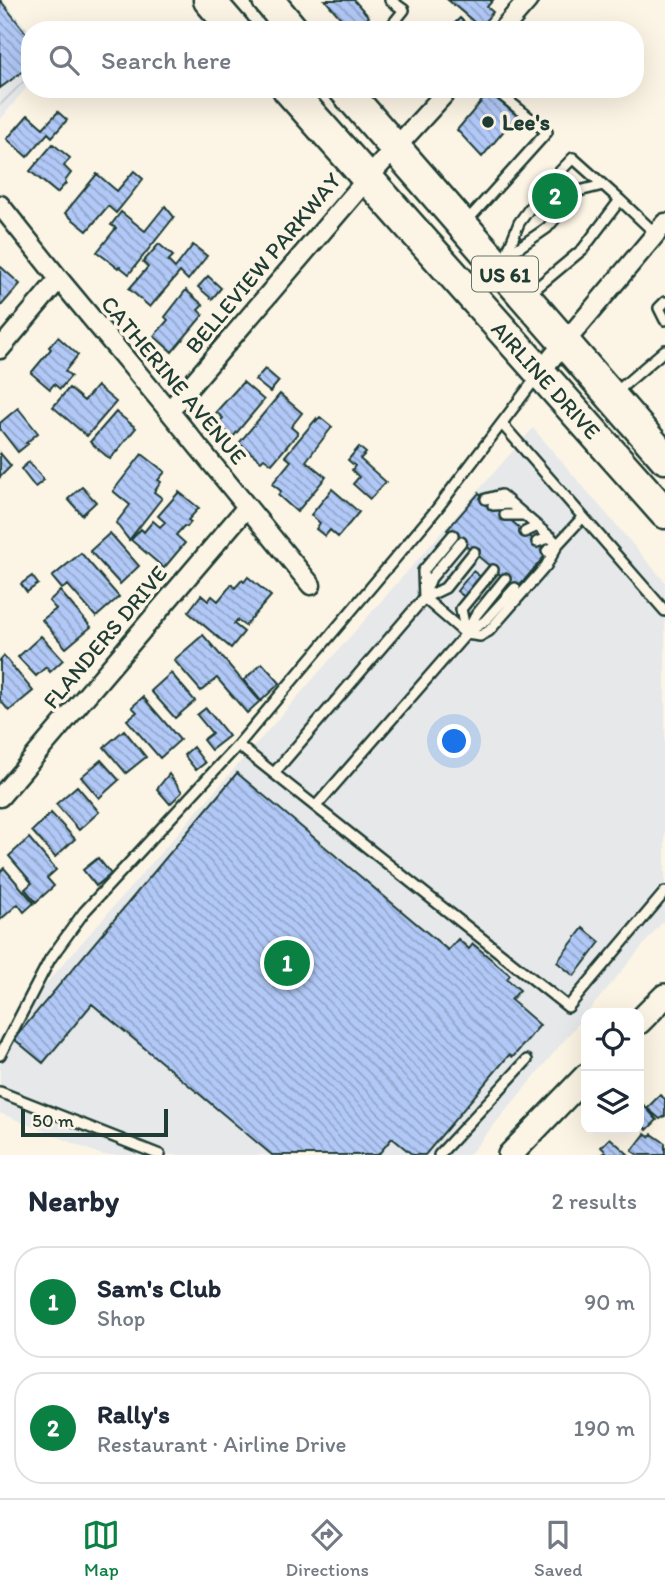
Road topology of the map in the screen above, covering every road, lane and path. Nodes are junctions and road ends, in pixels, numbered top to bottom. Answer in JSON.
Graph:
{"nodes":[{"id":1,"x":390,"y":0,"type":"edge"},
{"id":2,"x":528,"y":0,"type":"edge"},
{"id":3,"x":271,"y":1,"type":"edge"},
{"id":4,"x":286,"y":21,"type":"edge"},
{"id":5,"x":395,"y":21,"type":"edge"},
{"id":6,"x":510,"y":21,"type":"edge"},
{"id":7,"x":296,"y":98,"type":"edge"},
{"id":8,"x":352,"y":98,"type":"edge"},
{"id":9,"x":441,"y":98,"type":"edge"},
{"id":10,"x":505,"y":98,"type":"edge"},
{"id":11,"x":396,"y":149,"type":"junction"},
{"id":12,"x":367,"y":179,"type":"junction"},
{"id":13,"x":603,"y":185,"type":"junction"},
{"id":14,"x":620,"y":200,"type":"junction"},
{"id":15,"x":0,"y":205,"type":"edge"},
{"id":16,"x":463,"y":225,"type":"junction"},
{"id":17,"x":660,"y":229,"type":"edge"},
{"id":18,"x":503,"y":263,"type":"junction"},
{"id":19,"x":59,"y":279,"type":"junction"},
{"id":20,"x":525,"y":298,"type":"junction"},
{"id":21,"x":665,"y":302,"type":"edge"},
{"id":22,"x":665,"y":320,"type":"edge"},
{"id":23,"x":565,"y":343,"type":"junction"},
{"id":24,"x":0,"y":349,"type":"edge"},
{"id":25,"x":665,"y":350,"type":"edge"},
{"id":26,"x":540,"y":373,"type":"junction"},
{"id":27,"x":611,"y":397,"type":"junction"},
{"id":28,"x":169,"y":411,"type":"junction"},
{"id":29,"x":502,"y":424,"type":"junction"},
{"id":30,"x":665,"y":458,"type":"edge"},
{"id":31,"x":489,"y":502,"type":"dead end"},
{"id":32,"x":247,"y":507,"type":"junction"},
{"id":33,"x":665,"y":513,"type":"edge"},
{"id":34,"x":505,"y":515,"type":"dead end"},
{"id":35,"x":524,"y":515,"type":"junction"},
{"id":36,"x":583,"y":517,"type":"junction"},
{"id":37,"x":538,"y":526,"type":"junction"},
{"id":38,"x":525,"y":532,"type":"dead end"},
{"id":39,"x":453,"y":535,"type":"dead end"},
{"id":40,"x":555,"y":540,"type":"junction"},
{"id":41,"x":461,"y":542,"type":"dead end"},
{"id":42,"x":537,"y":542,"type":"dead end"},
{"id":43,"x":547,"y":551,"type":"dead end"},
{"id":44,"x":474,"y":552,"type":"dead end"},
{"id":45,"x":494,"y":569,"type":"dead end"},
{"id":46,"x":505,"y":579,"type":"dead end"},
{"id":47,"x":311,"y":585,"type":"dead end"},
{"id":48,"x":515,"y":588,"type":"dead end"},
{"id":49,"x":424,"y":598,"type":"junction"},
{"id":50,"x":665,"y":611,"type":"edge"},
{"id":51,"x":466,"y":634,"type":"junction"},
{"id":52,"x":238,"y":745,"type":"junction"},
{"id":53,"x":274,"y":773,"type":"junction"},
{"id":54,"x":0,"y":797,"type":"edge"},
{"id":55,"x":316,"y":806,"type":"junction"},
{"id":56,"x":665,"y":892,"type":"edge"},
{"id":57,"x":665,"y":996,"type":"edge"},
{"id":58,"x":644,"y":1017,"type":"edge"},
{"id":59,"x":0,"y":1055,"type":"edge"},
{"id":60,"x":527,"y":1060,"type":"dead end"},
{"id":61,"x":581,"y":1081,"type":"edge"},
{"id":62,"x":0,"y":1092,"type":"edge"},
{"id":63,"x":160,"y":1155,"type":"edge"},
{"id":64,"x":439,"y":1155,"type":"edge"},
{"id":65,"x":510,"y":1155,"type":"edge"}],
"edges":[{"from":1,"to":5,"type":"lane"},
{"from":2,"to":6,"type":"street"},
{"from":3,"to":4,"type":"highway"},
{"from":7,"to":12,"type":"highway","name":"AIRLINE DRIVE","number":"US 61"},
{"from":8,"to":11,"type":"highway","name":"AIRLINE DRIVE","number":"US 61"},
{"from":9,"to":11,"type":"street","name":"BELLEVIEW PARKWAY"},
{"from":10,"to":16,"type":"lane"},
{"from":11,"to":12,"type":"street","name":"BELLEVIEW PARKWAY"},
{"from":11,"to":16,"type":"highway","name":"AIRLINE DRIVE","number":"US 61"},
{"from":12,"to":26,"type":"highway","name":"AIRLINE DRIVE","number":"US 61"},
{"from":12,"to":28,"type":"street","name":"BELLEVIEW PARKWAY"},
{"from":13,"to":14,"type":"lane"},
{"from":13,"to":18,"type":"lane"},
{"from":13,"to":18,"type":"lane"},
{"from":14,"to":17,"type":"lane"},
{"from":14,"to":20,"type":"lane"},
{"from":15,"to":19,"type":"street","name":"CATHERINE AVENUE"},
{"from":16,"to":18,"type":"highway","name":"AIRLINE DRIVE","number":"US 61"},
{"from":17,"to":23,"type":"street"},
{"from":18,"to":20,"type":"highway","name":"AIRLINE DRIVE","number":"US 61"},
{"from":19,"to":24,"type":"street"},
{"from":19,"to":28,"type":"street","name":"CATHERINE AVENUE"},
{"from":20,"to":23,"type":"highway","name":"AIRLINE DRIVE","number":"US 61"},
{"from":21,"to":22,"type":"lane"},
{"from":23,"to":26,"type":"street"},
{"from":23,"to":27,"type":"highway","name":"AIRLINE DRIVE","number":"US 61"},
{"from":25,"to":27,"type":"lane"},
{"from":26,"to":29,"type":"lane"},
{"from":26,"to":33,"type":"highway","name":"AIRLINE DRIVE","number":"US 61"},
{"from":27,"to":30,"type":"highway","name":"AIRLINE DRIVE","number":"US 61"},
{"from":28,"to":32,"type":"street","name":"CATHERINE AVENUE"},
{"from":29,"to":36,"type":"lane"},
{"from":29,"to":52,"type":"lane"},
{"from":31,"to":35,"type":"lane"},
{"from":32,"to":47,"type":"street","name":"CATHERINE AVENUE"},
{"from":32,"to":54,"type":"street","name":"FLANDERS DRIVE"},
{"from":34,"to":35,"type":"lane"},
{"from":35,"to":37,"type":"lane"},
{"from":36,"to":40,"type":"lane"},
{"from":36,"to":50,"type":"lane"},
{"from":37,"to":38,"type":"lane"},
{"from":37,"to":40,"type":"lane"},
{"from":39,"to":49,"type":"lane"},
{"from":40,"to":42,"type":"lane"},
{"from":40,"to":43,"type":"lane"},
{"from":40,"to":51,"type":"lane"},
{"from":41,"to":49,"type":"lane"},
{"from":44,"to":49,"type":"lane"},
{"from":45,"to":51,"type":"lane"},
{"from":46,"to":51,"type":"lane"},
{"from":48,"to":51,"type":"lane"},
{"from":49,"to":51,"type":"lane"},
{"from":49,"to":53,"type":"lane"},
{"from":51,"to":55,"type":"lane"},
{"from":52,"to":53,"type":"lane"},
{"from":52,"to":59,"type":"lane"},
{"from":53,"to":55,"type":"lane"},
{"from":55,"to":56,"type":"lane"},
{"from":57,"to":58,"type":"street"},
{"from":60,"to":64,"type":"lane"},
{"from":61,"to":65,"type":"street"},
{"from":62,"to":63,"type":"lane"}]}
